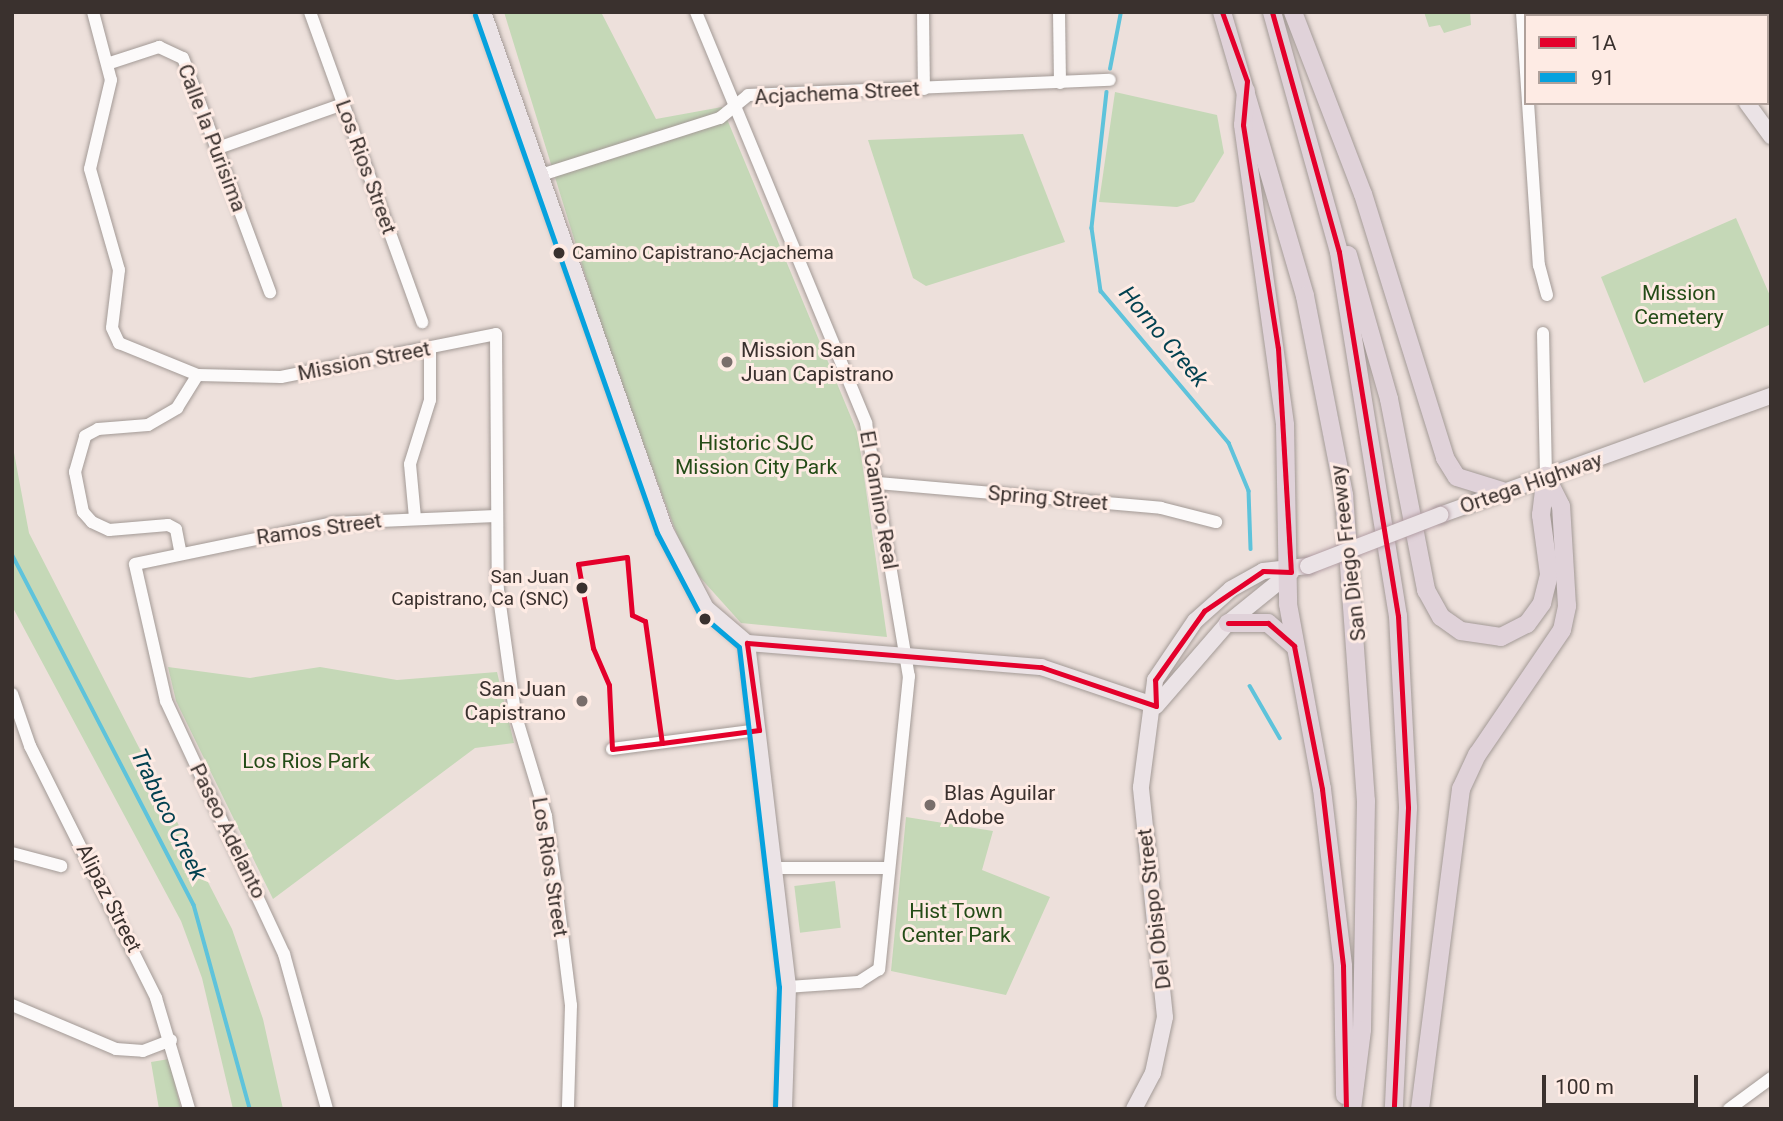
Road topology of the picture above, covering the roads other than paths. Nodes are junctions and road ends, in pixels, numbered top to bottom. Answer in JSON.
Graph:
{"nodes":[{"id":1,"x":93,"y":12,"type":"edge"},
{"id":2,"x":310,"y":12,"type":"edge"},
{"id":3,"x":483,"y":12,"type":"edge"},
{"id":4,"x":711,"y":12,"type":"edge"},
{"id":5,"x":923,"y":12,"type":"edge"},
{"id":6,"x":1059,"y":12,"type":"edge"},
{"id":7,"x":1222,"y":12,"type":"edge"},
{"id":8,"x":1272,"y":12,"type":"edge"},
{"id":9,"x":1293,"y":12,"type":"edge"},
{"id":10,"x":1522,"y":12,"type":"edge"},
{"id":11,"x":697,"y":15,"type":"edge"},
{"id":12,"x":1524,"y":42,"type":"edge"},
{"id":13,"x":110,"y":63,"type":"junction"},
{"id":14,"x":1110,"y":80,"type":"dead end"},
{"id":15,"x":1247,"y":80,"type":"junction"},
{"id":16,"x":1059,"y":83,"type":"junction"},
{"id":17,"x":924,"y":89,"type":"junction"},
{"id":18,"x":343,"y":104,"type":"junction"},
{"id":19,"x":1528,"y":105,"type":"edge"},
{"id":20,"x":1749,"y":105,"type":"edge"},
{"id":21,"x":735,"y":106,"type":"junction"},
{"id":22,"x":1771,"y":136,"type":"edge"},
{"id":23,"x":218,"y":148,"type":"junction"},
{"id":24,"x":541,"y":175,"type":"junction"},
{"id":25,"x":1327,"y":202,"type":"junction"},
{"id":26,"x":270,"y":292,"type":"dead end"},
{"id":27,"x":1547,"y":295,"type":"dead end"},
{"id":28,"x":422,"y":322,"type":"dead end"},
{"id":29,"x":1543,"y":333,"type":"dead end"},
{"id":30,"x":496,"y":334,"type":"joint"},
{"id":31,"x":430,"y":349,"type":"junction"},
{"id":32,"x":198,"y":375,"type":"junction"},
{"id":33,"x":1771,"y":396,"type":"edge"},
{"id":34,"x":1546,"y":476,"type":"junction"},
{"id":35,"x":878,"y":483,"type":"junction"},
{"id":36,"x":1502,"y":491,"type":"junction"},
{"id":37,"x":496,"y":516,"type":"junction"},
{"id":38,"x":415,"y":517,"type":"junction"},
{"id":39,"x":1216,"y":522,"type":"dead end"},
{"id":40,"x":180,"y":550,"type":"junction"},
{"id":41,"x":143,"y":558,"type":"joint"},
{"id":42,"x":1300,"y":569,"type":"junction"},
{"id":43,"x":1228,"y":623,"type":"junction"},
{"id":44,"x":747,"y":643,"type":"junction"},
{"id":45,"x":1294,"y":646,"type":"junction"},
{"id":46,"x":905,"y":656,"type":"junction"},
{"id":47,"x":12,"y":694,"type":"edge"},
{"id":48,"x":1156,"y":706,"type":"junction"},
{"id":49,"x":759,"y":730,"type":"junction"},
{"id":50,"x":612,"y":750,"type":"dead end"},
{"id":51,"x":12,"y":853,"type":"edge"},
{"id":52,"x":61,"y":866,"type":"dead end"},
{"id":53,"x":774,"y":868,"type":"junction"},
{"id":54,"x":889,"y":868,"type":"junction"},
{"id":55,"x":788,"y":987,"type":"junction"},
{"id":56,"x":12,"y":1004,"type":"edge"},
{"id":57,"x":172,"y":1040,"type":"junction"},
{"id":58,"x":1771,"y":1078,"type":"edge"},
{"id":59,"x":189,"y":1109,"type":"edge"},
{"id":60,"x":327,"y":1109,"type":"edge"},
{"id":61,"x":568,"y":1109,"type":"edge"},
{"id":62,"x":784,"y":1109,"type":"edge"},
{"id":63,"x":1135,"y":1109,"type":"edge"},
{"id":64,"x":1346,"y":1109,"type":"edge"},
{"id":65,"x":1353,"y":1109,"type":"edge"},
{"id":66,"x":1394,"y":1109,"type":"edge"},
{"id":67,"x":1420,"y":1109,"type":"edge"},
{"id":68,"x":1729,"y":1109,"type":"edge"}],
"edges":[{"from":1,"to":13,"type":"street"},
{"from":2,"to":18,"type":"street","name":"Los Rios Street"},
{"from":3,"to":24,"type":"main road"},
{"from":4,"to":11,"type":"street"},
{"from":5,"to":17,"type":"street"},
{"from":6,"to":16,"type":"street"},
{"from":7,"to":15,"type":"highway","name":"San Diego Freeway"},
{"from":8,"to":25,"type":"highway","name":"San Diego Freeway"},
{"from":9,"to":36,"type":"highway"},
{"from":10,"to":12,"type":"street"},
{"from":11,"to":21,"type":"street","name":"El Camino Real"},
{"from":13,"to":23,"type":"street","name":"Calle la Purisima"},
{"from":13,"to":32,"type":"street","name":"Mission Street"},
{"from":14,"to":16,"type":"street","name":"Acjachema Street"},
{"from":15,"to":42,"type":"highway"},
{"from":15,"to":65,"type":"highway","name":"San Diego Freeway"},
{"from":16,"to":17,"type":"street","name":"Acjachema Street"},
{"from":17,"to":21,"type":"street","name":"Acjachema Street"},
{"from":18,"to":23,"type":"street"},
{"from":18,"to":28,"type":"street","name":"Los Rios Street"},
{"from":19,"to":27,"type":"street"},
{"from":20,"to":22,"type":"main road"},
{"from":21,"to":24,"type":"street","name":"Acjachema Street"},
{"from":21,"to":35,"type":"street","name":"El Camino Real"},
{"from":23,"to":26,"type":"street","name":"Calle la Purisima"},
{"from":24,"to":44,"type":"main road"},
{"from":25,"to":34,"type":"highway"},
{"from":25,"to":66,"type":"highway","name":"San Diego Freeway"},
{"from":29,"to":34,"type":"street"},
{"from":30,"to":31,"type":"street","name":"Mission Street"},
{"from":30,"to":37,"type":"street","name":"Los Rios Street"},
{"from":31,"to":32,"type":"street","name":"Mission Street"},
{"from":31,"to":38,"type":"street"},
{"from":32,"to":40,"type":"street"},
{"from":33,"to":34,"type":"main road","name":"Ortega Highway"},
{"from":34,"to":36,"type":"main road","name":"Ortega Highway"},
{"from":34,"to":67,"type":"highway"},
{"from":35,"to":39,"type":"street","name":"Spring Street"},
{"from":35,"to":46,"type":"street","name":"El Camino Real"},
{"from":36,"to":42,"type":"main road","name":"Ortega Highway","bridge":true},
{"from":37,"to":38,"type":"street","name":"Ramos Street"},
{"from":37,"to":61,"type":"street","name":"Los Rios Street"},
{"from":38,"to":40,"type":"street","name":"Ramos Street"},
{"from":40,"to":41,"type":"street","name":"Ramos Street"},
{"from":41,"to":60,"type":"street","name":"Paseo Adelanto"},
{"from":42,"to":43,"type":"main road","name":"Ortega Highway"},
{"from":42,"to":45,"type":"highway"},
{"from":42,"to":48,"type":"main road","name":"Ortega Highway"},
{"from":43,"to":45,"type":"highway"},
{"from":43,"to":48,"type":"main road","name":"Ortega Highway"},
{"from":44,"to":46,"type":"main road"},
{"from":44,"to":49,"type":"main road"},
{"from":45,"to":64,"type":"highway"},
{"from":46,"to":48,"type":"main road"},
{"from":46,"to":54,"type":"street","name":"El Camino Real"},
{"from":47,"to":57,"type":"street","name":"Alipaz Street"},
{"from":48,"to":63,"type":"main road","name":"Del Obispo Street"},
{"from":49,"to":50,"type":"street"},
{"from":49,"to":53,"type":"main road"},
{"from":51,"to":52,"type":"street"},
{"from":53,"to":54,"type":"street"},
{"from":53,"to":55,"type":"main road"},
{"from":54,"to":55,"type":"street","name":"El Camino Real"},
{"from":55,"to":62,"type":"main road"},
{"from":56,"to":57,"type":"street"},
{"from":57,"to":59,"type":"street","name":"Alipaz Street"},
{"from":58,"to":68,"type":"street"}]}
